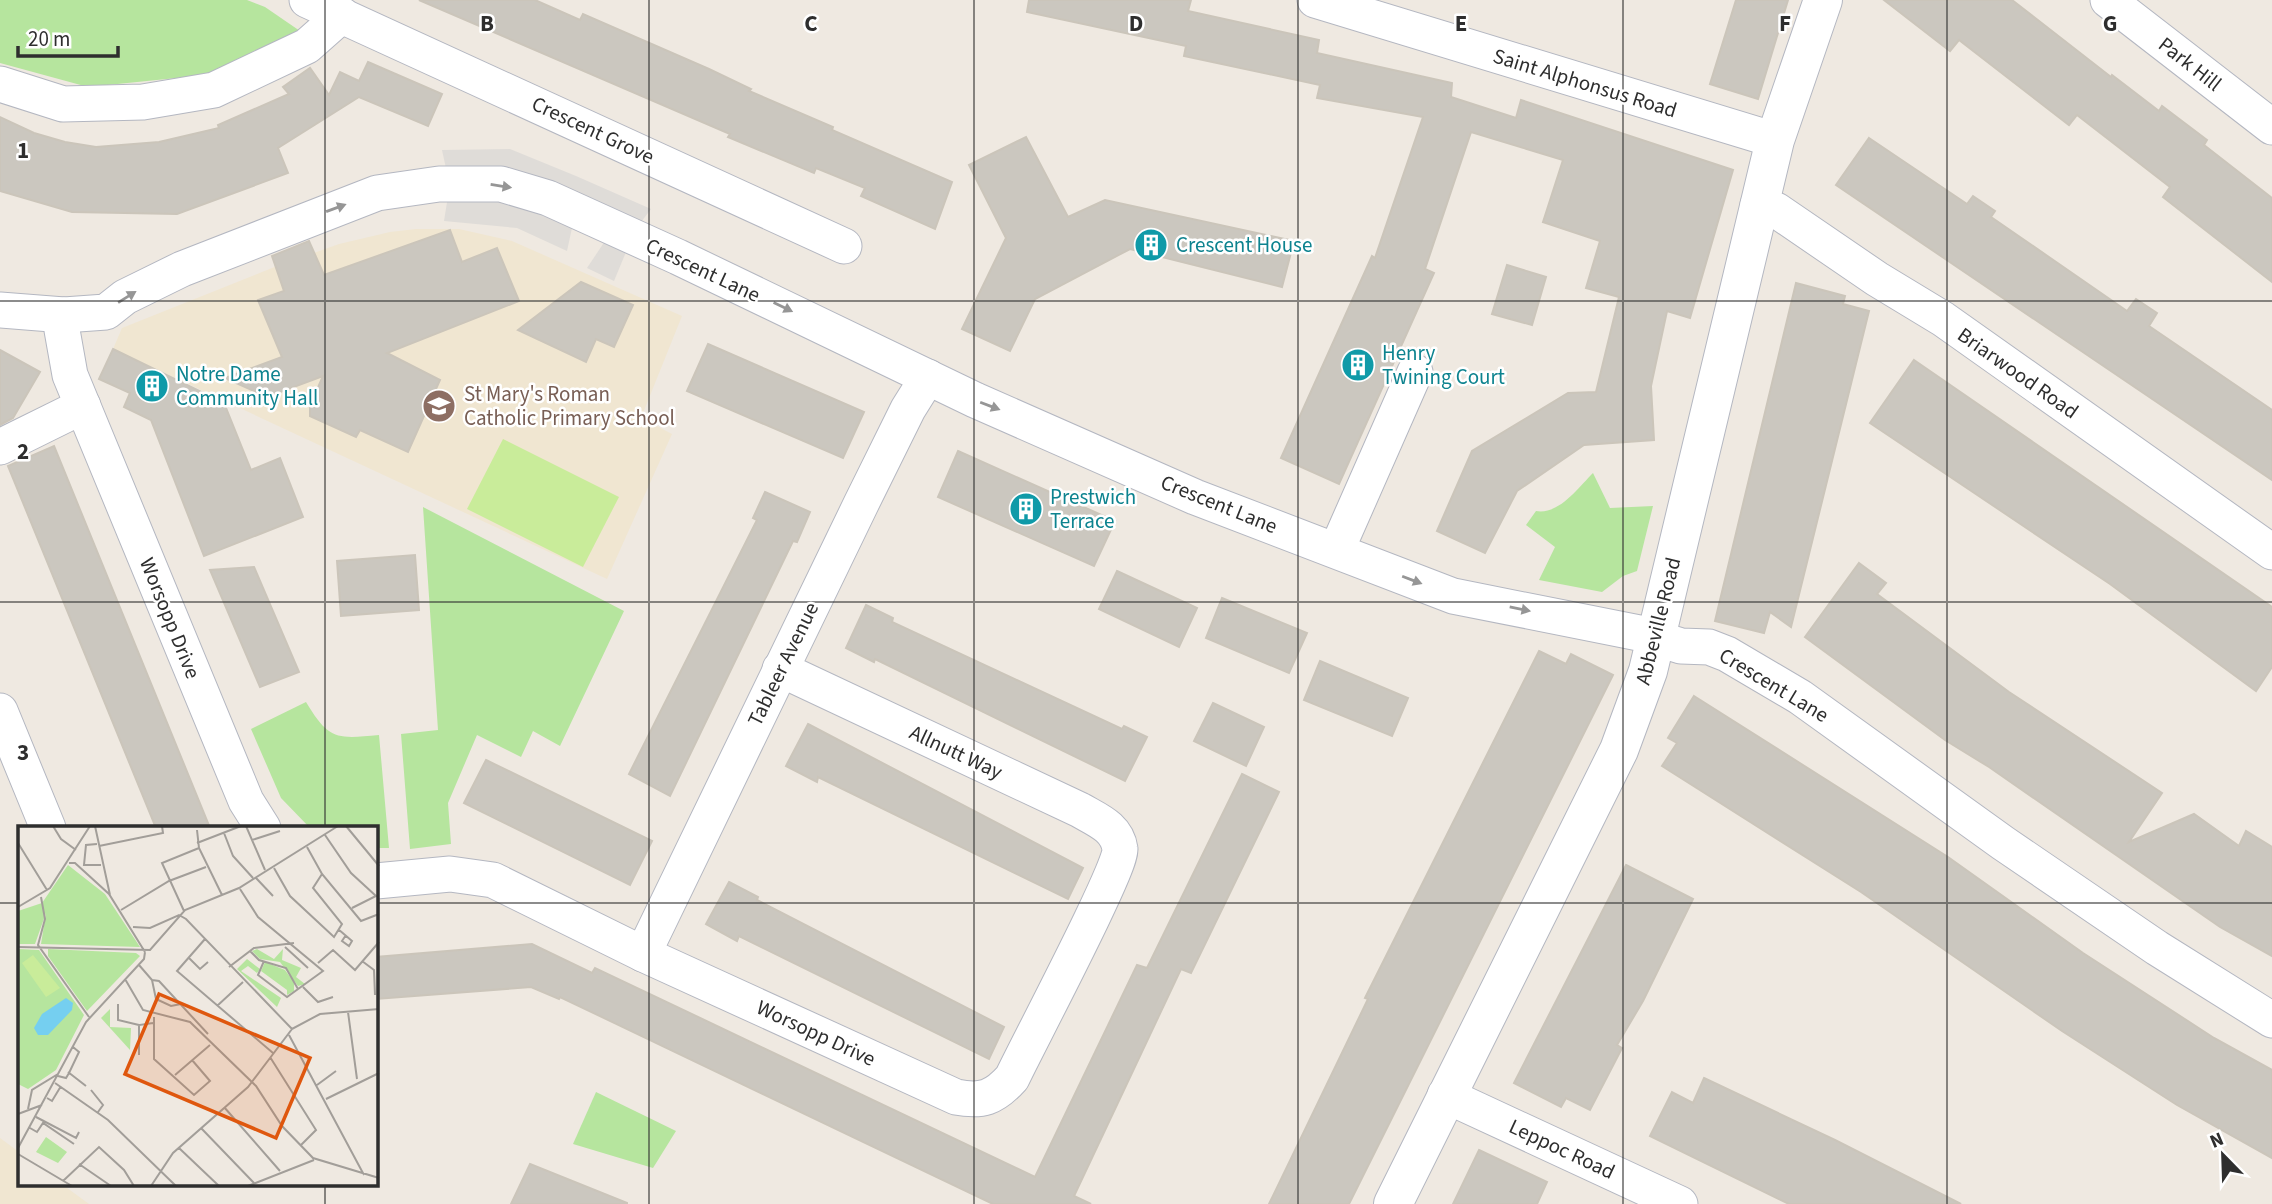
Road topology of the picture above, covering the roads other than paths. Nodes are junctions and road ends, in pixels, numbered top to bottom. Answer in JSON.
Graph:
{"nodes":[{"id":1,"x":307,"y":0,"type":"edge"},
{"id":2,"x":1315,"y":0,"type":"edge"},
{"id":3,"x":1823,"y":0,"type":"edge"},
{"id":4,"x":2108,"y":0,"type":"edge"},
{"id":5,"x":342,"y":15,"type":"junction"},
{"id":6,"x":0,"y":84,"type":"edge"},
{"id":7,"x":2272,"y":127,"type":"edge"},
{"id":8,"x":1775,"y":139,"type":"junction"},
{"id":9,"x":1758,"y":205,"type":"junction"},
{"id":10,"x":844,"y":246,"type":"dead end"},
{"id":11,"x":0,"y":310,"type":"edge"},
{"id":12,"x":64,"y":315,"type":"junction"},
{"id":13,"x":1415,"y":372,"type":"dead end"},
{"id":14,"x":928,"y":377,"type":"junction"},
{"id":15,"x":83,"y":405,"type":"junction"},
{"id":16,"x":0,"y":447,"type":"edge"},
{"id":17,"x":1337,"y":549,"type":"junction"},
{"id":18,"x":2272,"y":552,"type":"edge"},
{"id":19,"x":1656,"y":638,"type":"junction"},
{"id":20,"x":780,"y":668,"type":"junction"},
{"id":21,"x":0,"y":711,"type":"edge"},
{"id":22,"x":47,"y":826,"type":"edge"},
{"id":23,"x":262,"y":826,"type":"edge"},
{"id":24,"x":1120,"y":848,"type":"joint"},
{"id":25,"x":378,"y":881,"type":"edge"},
{"id":26,"x":643,"y":954,"type":"junction"},
{"id":27,"x":2272,"y":1020,"type":"edge"},
{"id":28,"x":1445,"y":1095,"type":"junction"},
{"id":29,"x":1393,"y":1204,"type":"edge"},
{"id":30,"x":1680,"y":1204,"type":"edge"}],
"edges":[{"from":1,"to":5,"type":"street","name":"Crescent Grove"},
{"from":2,"to":8,"type":"street","name":"Saint Alphonsus Road"},
{"from":3,"to":8,"type":"street","name":"Abbeville Road"},
{"from":4,"to":7,"type":"street","name":"Park Hill"},
{"from":5,"to":6,"type":"street"},
{"from":5,"to":10,"type":"street","name":"Crescent Grove"},
{"from":8,"to":9,"type":"street","name":"Abbeville Road"},
{"from":9,"to":18,"type":"street","name":"Briarwood Road"},
{"from":9,"to":19,"type":"street","name":"Abbeville Road"},
{"from":11,"to":12,"type":"street","name":"Crescent Lane"},
{"from":12,"to":14,"type":"street","name":"Crescent Lane","one_way":true},
{"from":12,"to":15,"type":"street","name":"Worsopp Drive"},
{"from":13,"to":17,"type":"street"},
{"from":14,"to":17,"type":"street","name":"Crescent Lane","one_way":true},
{"from":14,"to":20,"type":"street","name":"Tableer Avenue"},
{"from":15,"to":16,"type":"street"},
{"from":15,"to":23,"type":"street","name":"Worsopp Drive"},
{"from":17,"to":19,"type":"street","name":"Crescent Lane","one_way":true},
{"from":19,"to":27,"type":"street","name":"Crescent Lane"},
{"from":19,"to":28,"type":"street","name":"Abbeville Road"},
{"from":20,"to":24,"type":"street","name":"Allnutt Way"},
{"from":20,"to":26,"type":"street","name":"Tableer Avenue"},
{"from":21,"to":22,"type":"street"},
{"from":24,"to":26,"type":"street","name":"Worsopp Drive"},
{"from":25,"to":26,"type":"street","name":"Worsopp Drive"},
{"from":28,"to":29,"type":"street","name":"Abbeville Road"},
{"from":28,"to":30,"type":"street","name":"Leppoc Road"}]}
